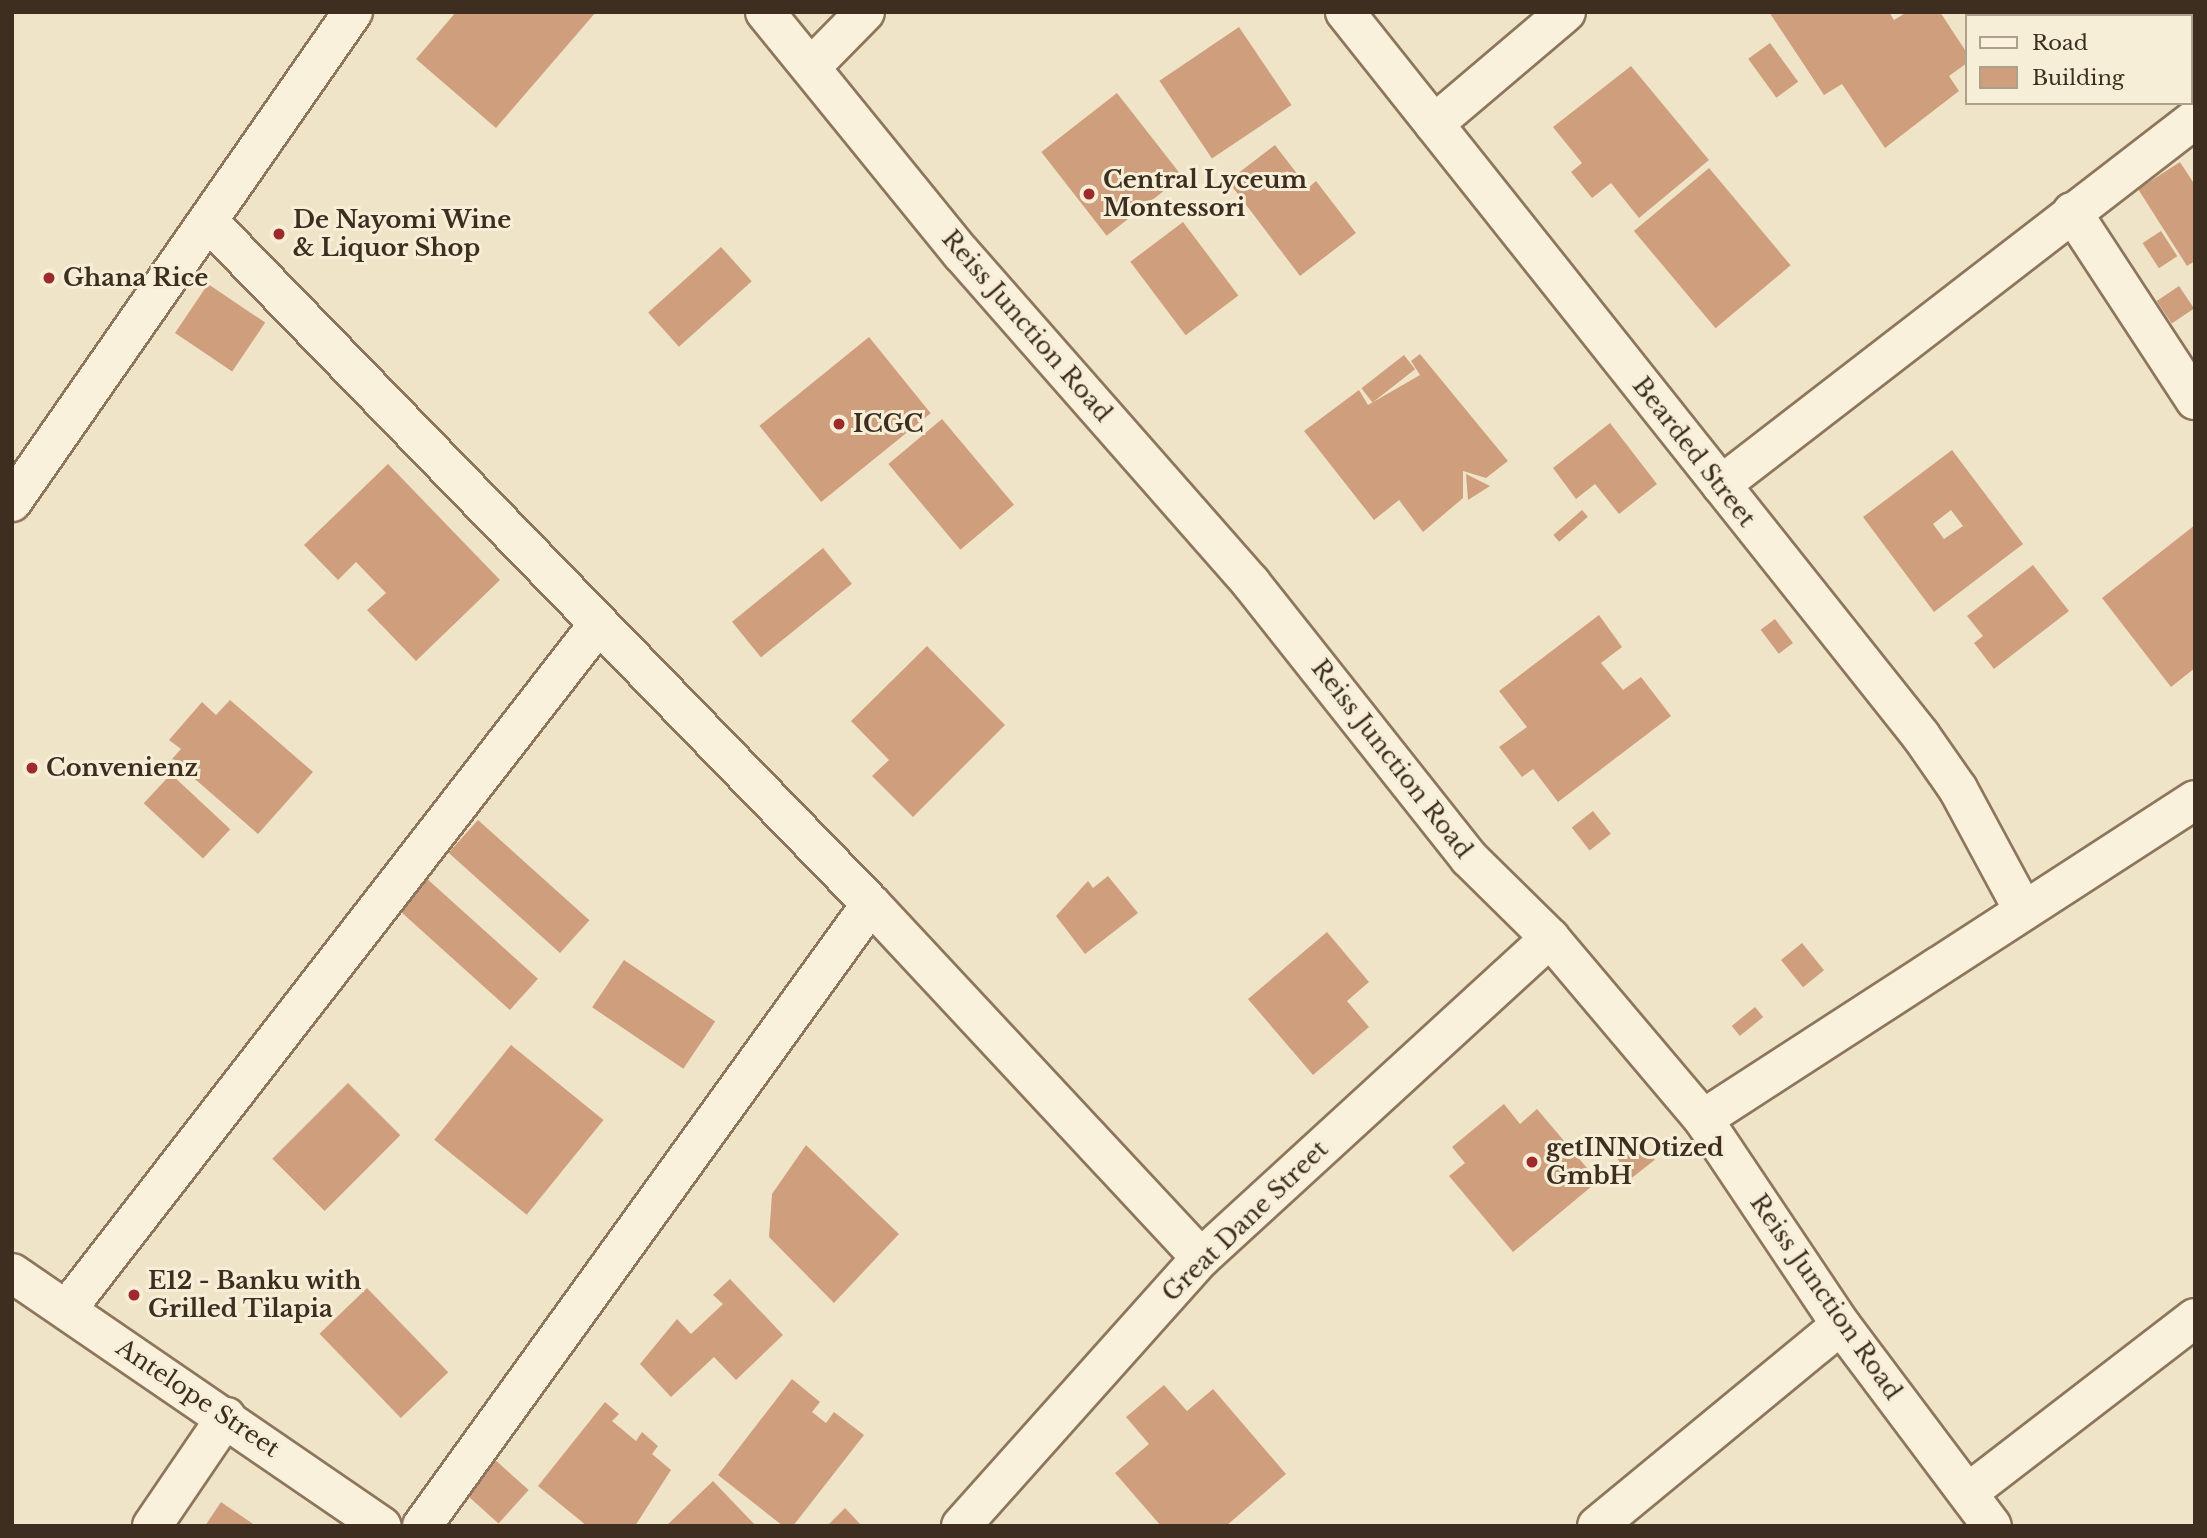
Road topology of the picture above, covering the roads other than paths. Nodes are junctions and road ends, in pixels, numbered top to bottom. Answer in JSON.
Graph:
{"nodes":[{"id":1,"x":353,"y":12,"type":"edge"},
{"id":2,"x":765,"y":12,"type":"edge"},
{"id":3,"x":865,"y":12,"type":"edge"},
{"id":4,"x":1345,"y":12,"type":"edge"},
{"id":5,"x":1566,"y":12,"type":"edge"},
{"id":6,"x":813,"y":65,"type":"junction"},
{"id":7,"x":2195,"y":119,"type":"edge"},
{"id":8,"x":1434,"y":124,"type":"junction"},
{"id":9,"x":2072,"y":212,"type":"junction"},
{"id":10,"x":208,"y":221,"type":"junction"},
{"id":11,"x":2195,"y":400,"type":"edge"},
{"id":12,"x":1721,"y":485,"type":"junction"},
{"id":13,"x":15,"y":491,"type":"edge"},
{"id":14,"x":597,"y":625,"type":"junction"},
{"id":15,"x":2195,"y":800,"type":"edge"},
{"id":16,"x":871,"y":904,"type":"junction"},
{"id":17,"x":2021,"y":906,"type":"junction"},
{"id":18,"x":1550,"y":938,"type":"junction"},
{"id":19,"x":1703,"y":1119,"type":"junction"},
{"id":20,"x":1201,"y":1258,"type":"junction"},
{"id":21,"x":12,"y":1273,"type":"edge"},
{"id":22,"x":67,"y":1309,"type":"junction"},
{"id":23,"x":2195,"y":1318,"type":"edge"},
{"id":24,"x":1841,"y":1325,"type":"junction"},
{"id":25,"x":226,"y":1417,"type":"junction"},
{"id":26,"x":1969,"y":1492,"type":"junction"},
{"id":27,"x":152,"y":1526,"type":"edge"},
{"id":28,"x":382,"y":1526,"type":"edge"},
{"id":29,"x":422,"y":1526,"type":"edge"},
{"id":30,"x":961,"y":1526,"type":"edge"},
{"id":31,"x":1597,"y":1526,"type":"edge"},
{"id":32,"x":1992,"y":1526,"type":"edge"}],
"edges":[{"from":1,"to":10,"type":"street"},
{"from":2,"to":6,"type":"street","name":"Reiss Junction Road"},
{"from":3,"to":6,"type":"street"},
{"from":4,"to":8,"type":"street","name":"Bearded Street"},
{"from":5,"to":8,"type":"street"},
{"from":6,"to":18,"type":"street","name":"Reiss Junction Road"},
{"from":7,"to":9,"type":"street"},
{"from":8,"to":12,"type":"street","name":"Bearded Street"},
{"from":9,"to":11,"type":"street"},
{"from":9,"to":12,"type":"street"},
{"from":10,"to":13,"type":"street"},
{"from":10,"to":14,"type":"street"},
{"from":12,"to":17,"type":"street","name":"Bearded Street"},
{"from":14,"to":16,"type":"street"},
{"from":14,"to":22,"type":"street"},
{"from":15,"to":17,"type":"street"},
{"from":16,"to":20,"type":"street"},
{"from":16,"to":29,"type":"street"},
{"from":17,"to":19,"type":"street"},
{"from":18,"to":19,"type":"street","name":"Reiss Junction Road"},
{"from":18,"to":20,"type":"street","name":"Great Dane Street"},
{"from":19,"to":24,"type":"street","name":"Reiss Junction Road"},
{"from":20,"to":30,"type":"street","name":"Great Dane Street"},
{"from":21,"to":22,"type":"street","name":"Antelope Street"},
{"from":22,"to":25,"type":"street","name":"Antelope Street"},
{"from":23,"to":26,"type":"street"},
{"from":24,"to":26,"type":"street","name":"Reiss Junction Road"},
{"from":24,"to":31,"type":"street"},
{"from":25,"to":27,"type":"street"},
{"from":25,"to":28,"type":"street","name":"Antelope Street"},
{"from":26,"to":32,"type":"street","name":"Reiss Junction Road"}]}
